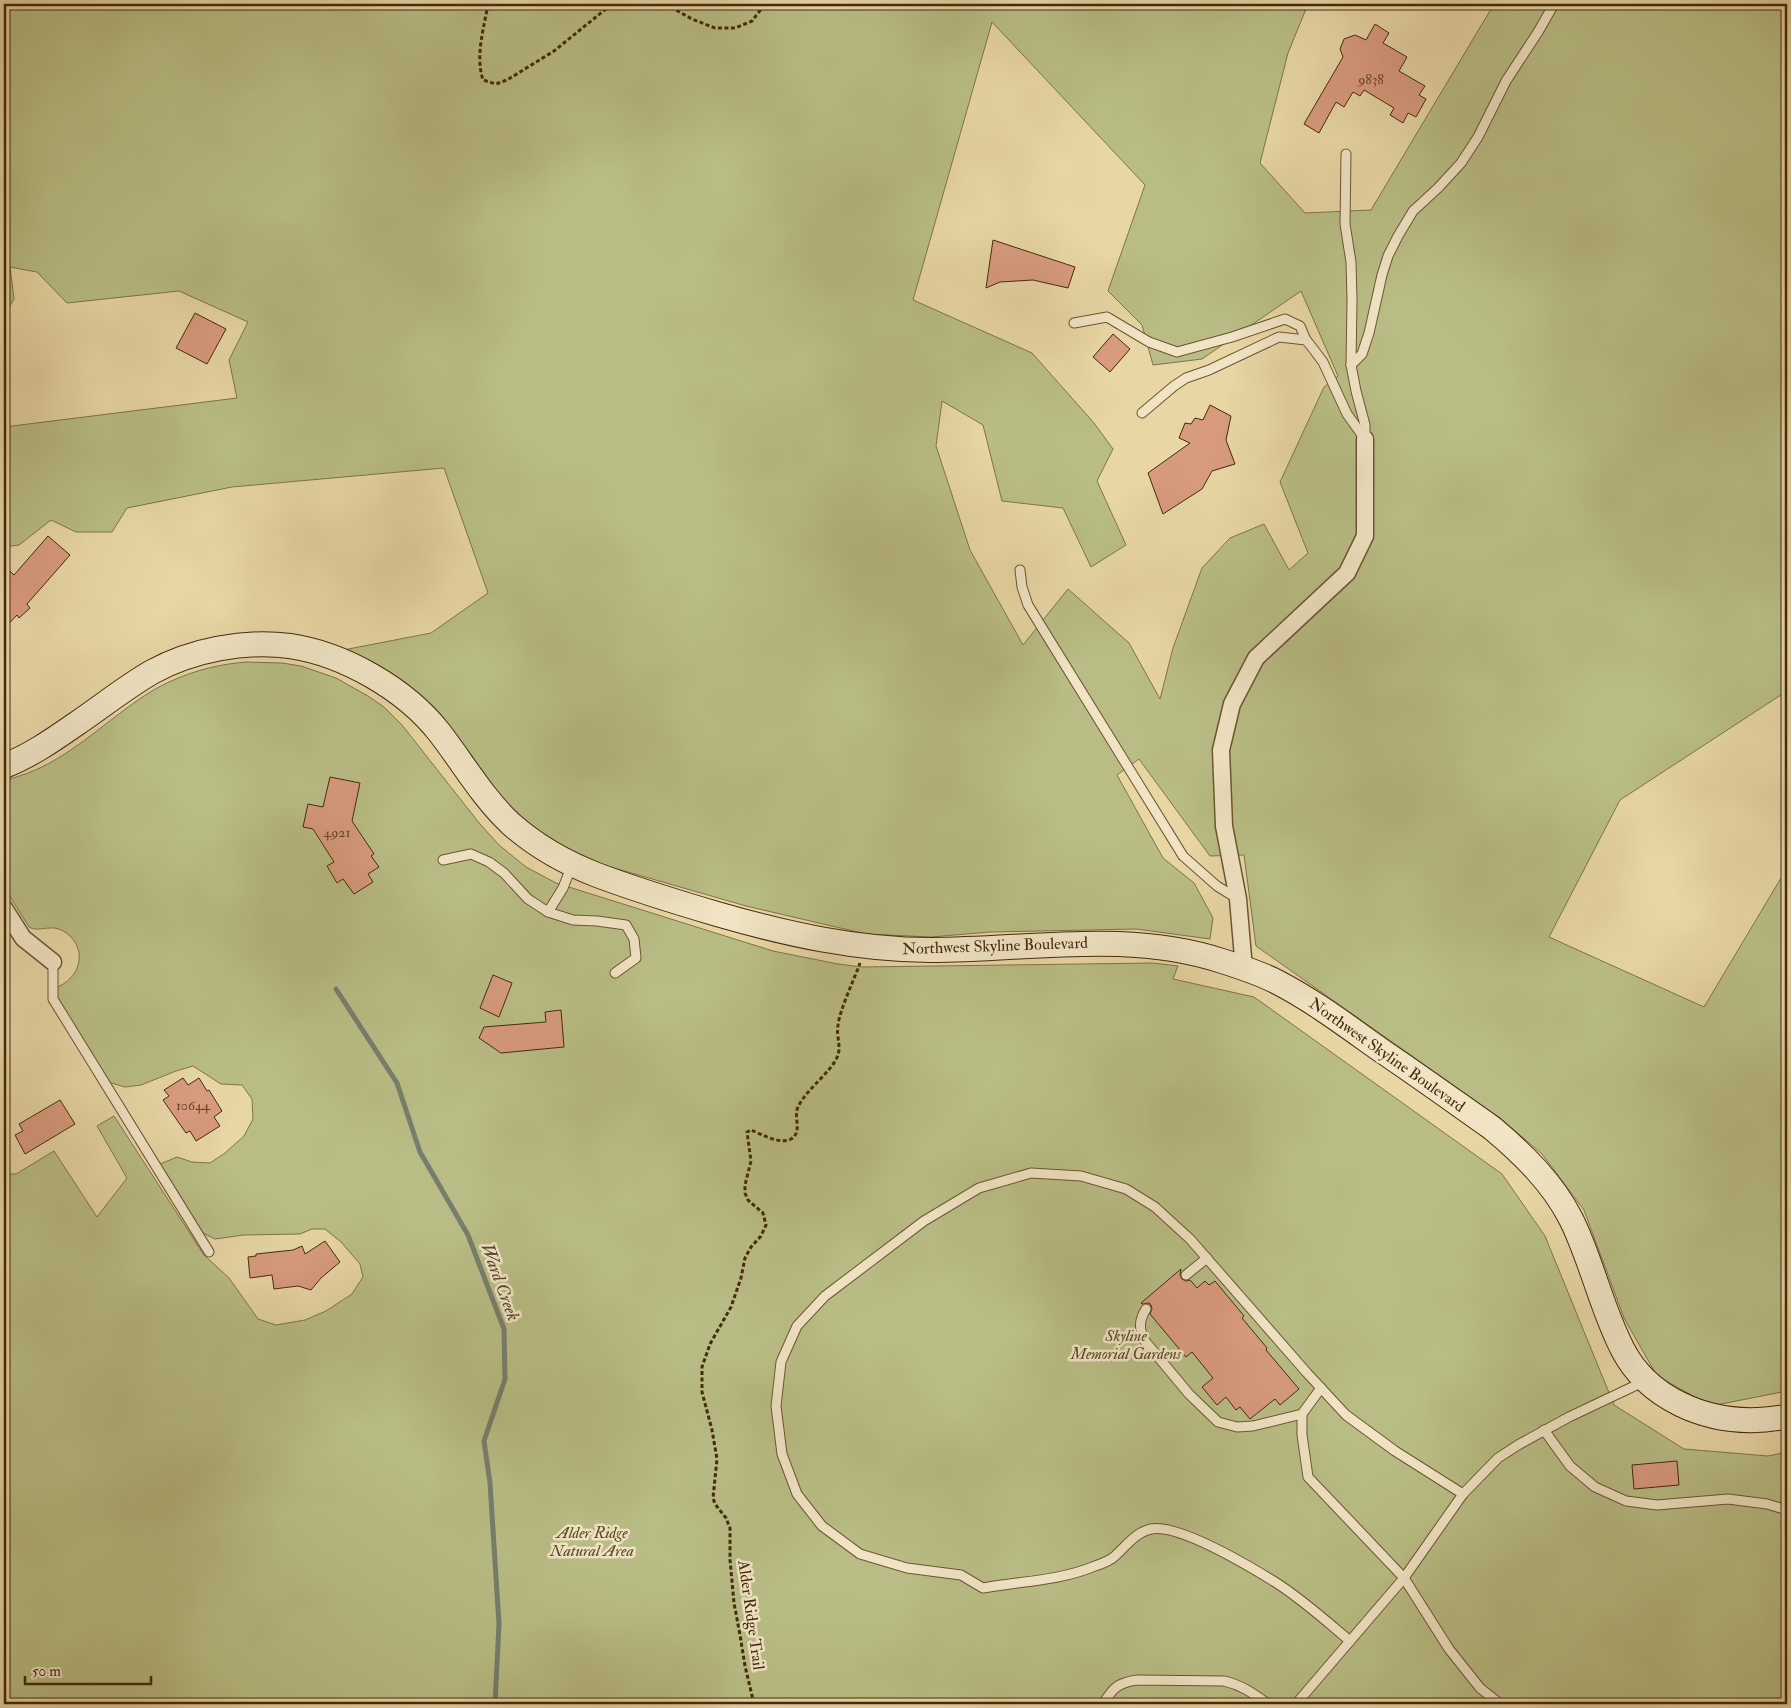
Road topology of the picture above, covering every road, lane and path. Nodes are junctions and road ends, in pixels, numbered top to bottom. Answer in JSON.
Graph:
{"nodes":[{"id":1,"x":488,"y":4,"type":"edge"},
{"id":2,"x":612,"y":4,"type":"edge"},
{"id":3,"x":665,"y":4,"type":"edge"},
{"id":4,"x":765,"y":4,"type":"edge"},
{"id":5,"x":1554,"y":4,"type":"edge"},
{"id":6,"x":1346,"y":154,"type":"dead end"},
{"id":7,"x":1074,"y":324,"type":"dead end"},
{"id":8,"x":1306,"y":340,"type":"junction"},
{"id":9,"x":1351,"y":365,"type":"junction"},
{"id":10,"x":1142,"y":413,"type":"dead end"},
{"id":11,"x":1364,"y":439,"type":"junction"},
{"id":12,"x":1020,"y":570,"type":"dead end"},
{"id":13,"x":4,"y":766,"type":"edge"},
{"id":14,"x":443,"y":860,"type":"dead end"},
{"id":15,"x":572,"y":865,"type":"junction"},
{"id":16,"x":1238,"y":899,"type":"junction"},
{"id":17,"x":4,"y":908,"type":"edge"},
{"id":18,"x":548,"y":912,"type":"junction"},
{"id":19,"x":864,"y":945,"type":"junction"},
{"id":20,"x":53,"y":962,"type":"joint"},
{"id":21,"x":1244,"y":969,"type":"junction"},
{"id":22,"x":615,"y":973,"type":"dead end"},
{"id":23,"x":209,"y":1252,"type":"dead end"},
{"id":24,"x":1207,"y":1258,"type":"junction"},
{"id":25,"x":1186,"y":1275,"type":"dead end"},
{"id":26,"x":1146,"y":1309,"type":"dead end"},
{"id":27,"x":1645,"y":1380,"type":"junction"},
{"id":28,"x":1321,"y":1388,"type":"junction"},
{"id":29,"x":1302,"y":1414,"type":"junction"},
{"id":30,"x":1787,"y":1417,"type":"edge"},
{"id":31,"x":1544,"y":1430,"type":"junction"},
{"id":32,"x":1463,"y":1494,"type":"junction"},
{"id":33,"x":1787,"y":1510,"type":"edge"},
{"id":34,"x":1404,"y":1578,"type":"junction"},
{"id":35,"x":1350,"y":1641,"type":"junction"},
{"id":36,"x":754,"y":1704,"type":"edge"},
{"id":37,"x":1102,"y":1704,"type":"edge"},
{"id":38,"x":1268,"y":1704,"type":"edge"},
{"id":39,"x":1296,"y":1704,"type":"edge"},
{"id":40,"x":1500,"y":1704,"type":"edge"}],
"edges":[{"from":1,"to":2,"type":"path"},
{"from":3,"to":4,"type":"path"},
{"from":5,"to":9,"type":"lane"},
{"from":6,"to":9,"type":"lane"},
{"from":7,"to":8,"type":"lane"},
{"from":8,"to":10,"type":"lane"},
{"from":8,"to":11,"type":"lane"},
{"from":9,"to":11,"type":"lane"},
{"from":11,"to":16,"type":"street"},
{"from":12,"to":16,"type":"lane"},
{"from":13,"to":15,"type":"main road","name":"Northwest Skyline Boulevard"},
{"from":14,"to":18,"type":"lane"},
{"from":15,"to":18,"type":"lane"},
{"from":15,"to":19,"type":"main road","name":"Northwest Skyline Boulevard"},
{"from":16,"to":21,"type":"street"},
{"from":17,"to":20,"type":"street"},
{"from":18,"to":22,"type":"lane"},
{"from":19,"to":21,"type":"main road","name":"Northwest Skyline Boulevard"},
{"from":19,"to":36,"type":"path","name":"Alder Ridge Trail"},
{"from":20,"to":23,"type":"lane"},
{"from":21,"to":27,"type":"main road","name":"Northwest Skyline Boulevard"},
{"from":24,"to":25,"type":"lane"},
{"from":24,"to":28,"type":"lane"},
{"from":24,"to":35,"type":"lane"},
{"from":26,"to":29,"type":"lane"},
{"from":27,"to":30,"type":"main road","name":"Northwest Skyline Boulevard"},
{"from":27,"to":31,"type":"lane"},
{"from":28,"to":29,"type":"lane"},
{"from":28,"to":32,"type":"lane"},
{"from":29,"to":34,"type":"lane"},
{"from":31,"to":32,"type":"lane"},
{"from":31,"to":33,"type":"lane"},
{"from":32,"to":34,"type":"lane"},
{"from":34,"to":35,"type":"lane"},
{"from":34,"to":40,"type":"lane"},
{"from":35,"to":39,"type":"lane"},
{"from":37,"to":38,"type":"lane"}]}
